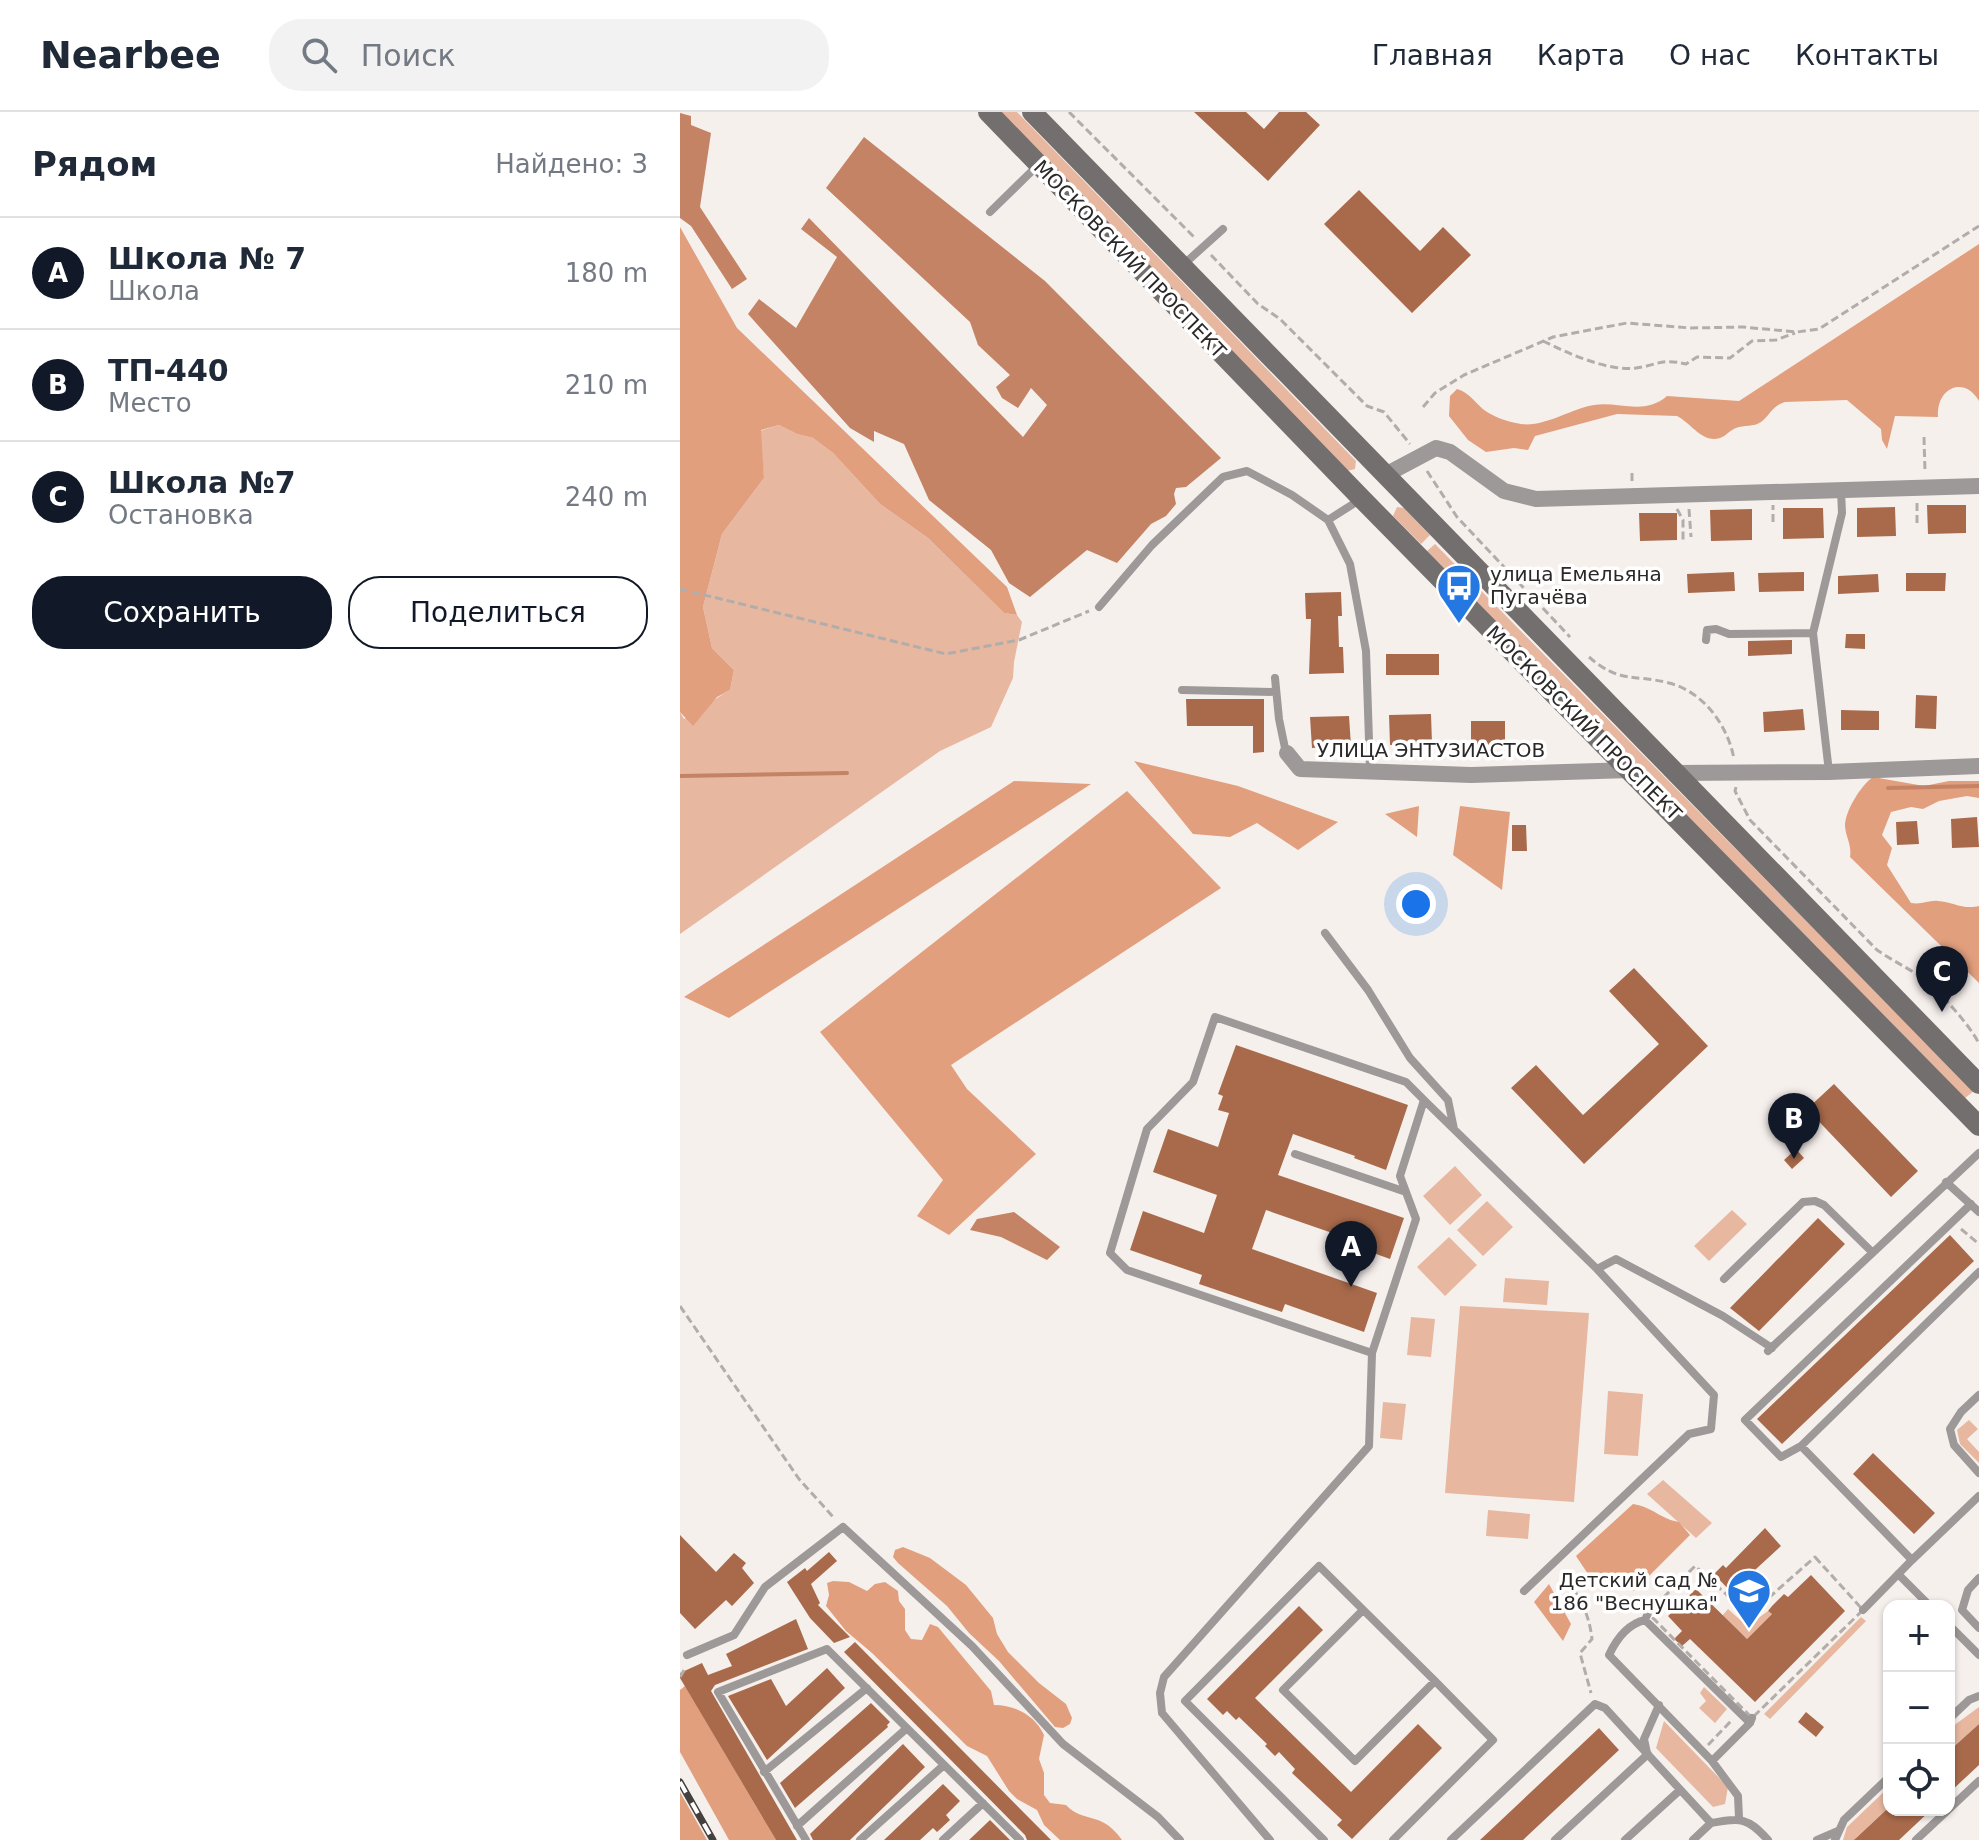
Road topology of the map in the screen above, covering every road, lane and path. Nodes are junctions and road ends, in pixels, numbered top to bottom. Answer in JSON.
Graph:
{"nodes":[{"id":1,"x":988,"y":112,"type":"edge"},
{"id":2,"x":1032,"y":112,"type":"edge"},
{"id":3,"x":1069,"y":112,"type":"edge"},
{"id":4,"x":1039,"y":164,"type":"junction"},
{"id":5,"x":990,"y":212,"type":"dead end"},
{"id":6,"x":1979,"y":226,"type":"edge"},
{"id":7,"x":1223,"y":229,"type":"dead end"},
{"id":8,"x":1203,"y":247,"type":"junction"},
{"id":9,"x":1183,"y":265,"type":"junction"},
{"id":10,"x":1797,"y":332,"type":"junction"},
{"id":11,"x":1543,"y":341,"type":"junction"},
{"id":12,"x":1423,"y":407,"type":"dead end"},
{"id":13,"x":1924,"y":437,"type":"dead end"},
{"id":14,"x":1419,"y":458,"type":"junction"},
{"id":15,"x":1387,"y":474,"type":"junction"},
{"id":16,"x":1979,"y":486,"type":"edge"},
{"id":17,"x":1921,"y":488,"type":"junction"},
{"id":18,"x":1841,"y":491,"type":"junction"},
{"id":19,"x":1680,"y":494,"type":"junction"},
{"id":20,"x":1362,"y":499,"type":"junction"},
{"id":21,"x":1328,"y":520,"type":"junction"},
{"id":22,"x":1917,"y":527,"type":"dead end"},
{"id":23,"x":1691,"y":537,"type":"dead end"},
{"id":24,"x":1683,"y":542,"type":"dead end"},
{"id":25,"x":680,"y":589,"type":"edge"},
{"id":26,"x":1099,"y":607,"type":"joint"},
{"id":27,"x":1813,"y":633,"type":"junction"},
{"id":28,"x":1706,"y":640,"type":"dead end"},
{"id":29,"x":1574,"y":642,"type":"dead end"},
{"id":30,"x":1585,"y":654,"type":"dead end"},
{"id":31,"x":1275,"y":678,"type":"dead end"},
{"id":32,"x":1182,"y":690,"type":"dead end"},
{"id":33,"x":1276,"y":692,"type":"junction"},
{"id":34,"x":1287,"y":753,"type":"joint"},
{"id":35,"x":1979,"y":766,"type":"edge"},
{"id":36,"x":1370,"y":770,"type":"junction"},
{"id":37,"x":1631,"y":770,"type":"junction"},
{"id":38,"x":1736,"y":771,"type":"junction"},
{"id":39,"x":1829,"y":772,"type":"junction"},
{"id":40,"x":1674,"y":773,"type":"junction"},
{"id":41,"x":1325,"y":933,"type":"dead end"},
{"id":42,"x":1979,"y":1044,"type":"edge"},
{"id":43,"x":1979,"y":1084,"type":"edge"},
{"id":44,"x":1424,"y":1100,"type":"junction"},
{"id":45,"x":1979,"y":1126,"type":"edge"},
{"id":46,"x":1454,"y":1129,"type":"junction"},
{"id":47,"x":1979,"y":1153,"type":"edge"},
{"id":48,"x":1295,"y":1154,"type":"dead end"},
{"id":49,"x":1946,"y":1182,"type":"junction"},
{"id":50,"x":1406,"y":1192,"type":"junction"},
{"id":51,"x":1971,"y":1204,"type":"junction"},
{"id":52,"x":1979,"y":1212,"type":"edge"},
{"id":53,"x":1947,"y":1226,"type":"junction"},
{"id":54,"x":1979,"y":1244,"type":"edge"},
{"id":55,"x":1872,"y":1252,"type":"junction"},
{"id":56,"x":1597,"y":1269,"type":"junction"},
{"id":57,"x":1979,"y":1272,"type":"edge"},
{"id":58,"x":1724,"y":1279,"type":"dead end"},
{"id":59,"x":680,"y":1306,"type":"edge"},
{"id":60,"x":1372,"y":1353,"type":"junction"},
{"id":61,"x":1979,"y":1395,"type":"edge"},
{"id":62,"x":1801,"y":1446,"type":"junction"},
{"id":63,"x":1979,"y":1473,"type":"edge"},
{"id":64,"x":1979,"y":1496,"type":"edge"},
{"id":65,"x":843,"y":1527,"type":"junction"},
{"id":66,"x":1912,"y":1560,"type":"junction"},
{"id":67,"x":1554,"y":1563,"type":"junction"},
{"id":68,"x":1898,"y":1574,"type":"junction"},
{"id":69,"x":1979,"y":1578,"type":"edge"},
{"id":70,"x":1524,"y":1591,"type":"dead end"},
{"id":71,"x":1924,"y":1600,"type":"edge"},
{"id":72,"x":1363,"y":1610,"type":"junction"},
{"id":73,"x":1863,"y":1610,"type":"junction"},
{"id":74,"x":1646,"y":1616,"type":"junction"},
{"id":75,"x":1979,"y":1628,"type":"edge"},
{"id":76,"x":1955,"y":1631,"type":"edge"},
{"id":77,"x":687,"y":1655,"type":"dead end"},
{"id":78,"x":1979,"y":1655,"type":"edge"},
{"id":79,"x":1435,"y":1681,"type":"junction"},
{"id":80,"x":867,"y":1688,"type":"junction"},
{"id":81,"x":1979,"y":1696,"type":"edge"},
{"id":82,"x":1595,"y":1704,"type":"junction"},
{"id":83,"x":1659,"y":1705,"type":"junction"},
{"id":84,"x":1955,"y":1713,"type":"edge"},
{"id":85,"x":1736,"y":1716,"type":"dead end"},
{"id":86,"x":1751,"y":1720,"type":"junction"},
{"id":87,"x":907,"y":1728,"type":"junction"},
{"id":88,"x":1705,"y":1747,"type":"dead end"},
{"id":89,"x":1648,"y":1754,"type":"junction"},
{"id":90,"x":1712,"y":1761,"type":"junction"},
{"id":91,"x":944,"y":1765,"type":"junction"},
{"id":92,"x":764,"y":1772,"type":"junction"},
{"id":93,"x":1979,"y":1781,"type":"edge"},
{"id":94,"x":1883,"y":1783,"type":"edge"},
{"id":95,"x":1680,"y":1790,"type":"junction"},
{"id":96,"x":983,"y":1803,"type":"junction"},
{"id":97,"x":1955,"y":1804,"type":"edge"},
{"id":98,"x":1942,"y":1816,"type":"edge"},
{"id":99,"x":1739,"y":1818,"type":"junction"},
{"id":100,"x":1711,"y":1823,"type":"junction"},
{"id":101,"x":797,"y":1826,"type":"junction"},
{"id":102,"x":1837,"y":1836,"type":"edge"},
{"id":103,"x":806,"y":1840,"type":"edge"},
{"id":104,"x":860,"y":1840,"type":"edge"},
{"id":105,"x":943,"y":1840,"type":"edge"},
{"id":106,"x":1020,"y":1840,"type":"edge"},
{"id":107,"x":1180,"y":1840,"type":"edge"},
{"id":108,"x":1270,"y":1840,"type":"edge"},
{"id":109,"x":1324,"y":1840,"type":"edge"},
{"id":110,"x":1393,"y":1840,"type":"edge"},
{"id":111,"x":1451,"y":1840,"type":"edge"},
{"id":112,"x":1556,"y":1840,"type":"edge"},
{"id":113,"x":1625,"y":1840,"type":"edge"},
{"id":114,"x":1693,"y":1840,"type":"edge"},
{"id":115,"x":1768,"y":1840,"type":"edge"},
{"id":116,"x":1817,"y":1840,"type":"edge"},
{"id":117,"x":1916,"y":1840,"type":"edge"}],
"edges":[{"from":1,"to":4,"type":"main road","name":"МОСКОВСКИЙ ПРОСПЕКТ"},
{"from":2,"to":9,"type":"main road","name":"МОСКОВСКИЙ ПРОСПЕКТ"},
{"from":3,"to":8,"type":"path"},
{"from":4,"to":5,"type":"lane"},
{"from":4,"to":20,"type":"main road","name":"МОСКОВСКИЙ ПРОСПЕКТ"},
{"from":6,"to":10,"type":"path"},
{"from":7,"to":8,"type":"lane"},
{"from":8,"to":9,"type":"lane"},
{"from":8,"to":14,"type":"path"},
{"from":9,"to":15,"type":"main road","name":"МОСКОВСКИЙ ПРОСПЕКТ"},
{"from":10,"to":11,"type":"path"},
{"from":10,"to":11,"type":"path"},
{"from":11,"to":12,"type":"path"},
{"from":13,"to":17,"type":"path"},
{"from":14,"to":15,"type":"street"},
{"from":14,"to":19,"type":"street"},
{"from":14,"to":29,"type":"path"},
{"from":15,"to":20,"type":"main road"},
{"from":15,"to":40,"type":"main road","name":"МОСКОВСКИЙ ПРОСПЕКТ"},
{"from":16,"to":17,"type":"street"},
{"from":17,"to":18,"type":"street"},
{"from":17,"to":22,"type":"path"},
{"from":18,"to":19,"type":"street"},
{"from":18,"to":27,"type":"lane"},
{"from":19,"to":23,"type":"path"},
{"from":19,"to":24,"type":"path"},
{"from":20,"to":21,"type":"lane"},
{"from":20,"to":37,"type":"main road","name":"МОСКОВСКИЙ ПРОСПЕКТ"},
{"from":21,"to":26,"type":"lane"},
{"from":21,"to":36,"type":"lane"},
{"from":25,"to":26,"type":"path"},
{"from":27,"to":28,"type":"lane"},
{"from":27,"to":39,"type":"lane"},
{"from":30,"to":38,"type":"path"},
{"from":31,"to":33,"type":"lane"},
{"from":32,"to":33,"type":"lane"},
{"from":33,"to":34,"type":"lane"},
{"from":34,"to":36,"type":"street","name":"УЛИЦА ЭНТУЗИАСТОВ"},
{"from":35,"to":39,"type":"street"},
{"from":36,"to":37,"type":"street","name":"УЛИЦА ЭНТУЗИАСТОВ"},
{"from":37,"to":45,"type":"main road","name":"МОСКОВСКИЙ ПРОСПЕКТ"},
{"from":38,"to":39,"type":"street"},
{"from":38,"to":40,"type":"street"},
{"from":38,"to":42,"type":"path"},
{"from":40,"to":43,"type":"main road","name":"МОСКОВСКИЙ ПРОСПЕКТ"},
{"from":41,"to":46,"type":"lane"},
{"from":44,"to":46,"type":"lane"},
{"from":44,"to":50,"type":"lane"},
{"from":44,"to":60,"type":"lane"},
{"from":46,"to":56,"type":"lane"},
{"from":47,"to":49,"type":"lane"},
{"from":48,"to":50,"type":"lane"},
{"from":49,"to":51,"type":"lane"},
{"from":49,"to":55,"type":"lane"},
{"from":50,"to":60,"type":"lane"},
{"from":51,"to":52,"type":"lane"},
{"from":51,"to":53,"type":"lane"},
{"from":53,"to":54,"type":"path"},
{"from":53,"to":62,"type":"lane"},
{"from":55,"to":56,"type":"lane"},
{"from":55,"to":58,"type":"lane"},
{"from":56,"to":67,"type":"lane"},
{"from":57,"to":62,"type":"lane"},
{"from":59,"to":65,"type":"path"},
{"from":60,"to":108,"type":"lane"},
{"from":61,"to":63,"type":"lane"},
{"from":62,"to":66,"type":"lane"},
{"from":64,"to":66,"type":"lane"},
{"from":65,"to":77,"type":"lane"},
{"from":65,"to":107,"type":"lane"},
{"from":66,"to":68,"type":"lane"},
{"from":67,"to":70,"type":"lane"},
{"from":67,"to":82,"type":"path"},
{"from":68,"to":71,"type":"lane"},
{"from":68,"to":73,"type":"lane"},
{"from":69,"to":75,"type":"lane"},
{"from":72,"to":79,"type":"lane"},
{"from":72,"to":79,"type":"lane"},
{"from":72,"to":109,"type":"lane"},
{"from":73,"to":74,"type":"path"},
{"from":73,"to":86,"type":"path"},
{"from":74,"to":83,"type":"lane"},
{"from":74,"to":86,"type":"lane"},
{"from":74,"to":86,"type":"path"},
{"from":76,"to":78,"type":"lane"},
{"from":79,"to":110,"type":"lane"},
{"from":80,"to":87,"type":"lane"},
{"from":80,"to":92,"type":"lane"},
{"from":80,"to":92,"type":"lane"},
{"from":81,"to":84,"type":"lane"},
{"from":82,"to":89,"type":"lane"},
{"from":82,"to":111,"type":"lane"},
{"from":83,"to":89,"type":"lane"},
{"from":83,"to":90,"type":"lane"},
{"from":85,"to":88,"type":"path"},
{"from":86,"to":90,"type":"lane"},
{"from":87,"to":91,"type":"lane"},
{"from":87,"to":101,"type":"lane"},
{"from":89,"to":95,"type":"lane"},
{"from":89,"to":112,"type":"lane"},
{"from":90,"to":99,"type":"lane"},
{"from":91,"to":96,"type":"lane"},
{"from":91,"to":104,"type":"lane"},
{"from":92,"to":101,"type":"lane"},
{"from":93,"to":97,"type":"lane"},
{"from":94,"to":102,"type":"lane"},
{"from":95,"to":100,"type":"lane"},
{"from":95,"to":113,"type":"lane"},
{"from":96,"to":105,"type":"lane"},
{"from":96,"to":106,"type":"lane"},
{"from":98,"to":117,"type":"lane"},
{"from":99,"to":100,"type":"lane"},
{"from":99,"to":115,"type":"lane"},
{"from":100,"to":114,"type":"lane"},
{"from":101,"to":103,"type":"lane"},
{"from":102,"to":116,"type":"lane"}]}
